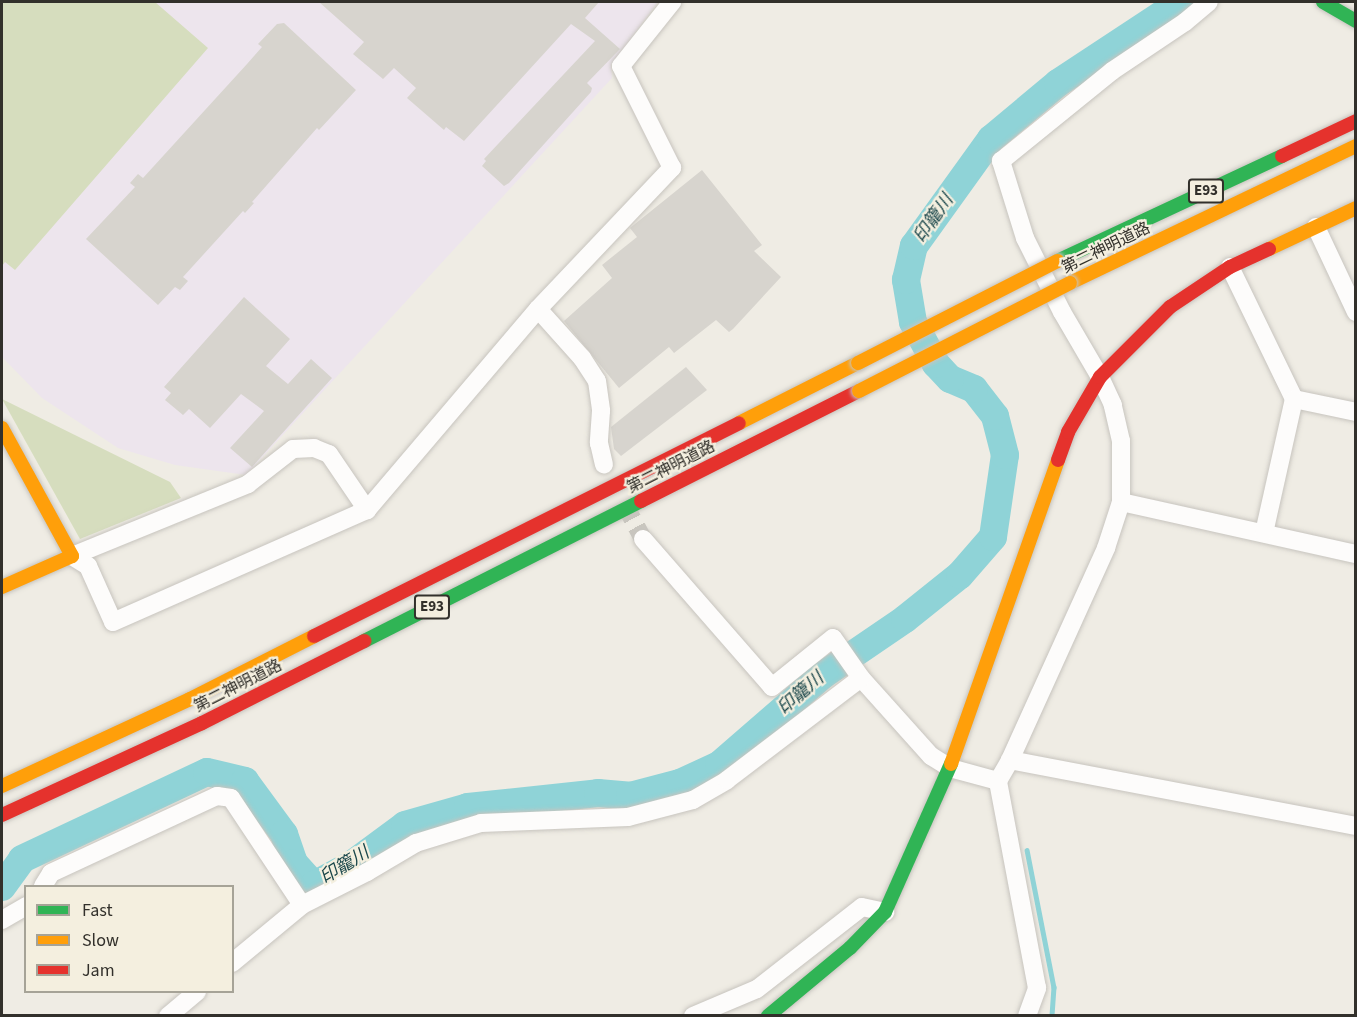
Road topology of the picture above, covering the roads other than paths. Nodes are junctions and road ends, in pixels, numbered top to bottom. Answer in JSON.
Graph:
{"nodes":[{"id":1,"x":672,"y":2,"type":"edge"},
{"id":2,"x":1209,"y":2,"type":"edge"},
{"id":3,"x":1323,"y":2,"type":"edge"},
{"id":4,"x":1355,"y":19,"type":"edge"},
{"id":5,"x":1356,"y":120,"type":"edge"},
{"id":6,"x":1356,"y":146,"type":"edge"},
{"id":7,"x":1356,"y":208,"type":"edge"},
{"id":8,"x":1316,"y":228,"type":"junction"},
{"id":9,"x":1230,"y":267,"type":"junction"},
{"id":10,"x":538,"y":309,"type":"junction"},
{"id":11,"x":1356,"y":312,"type":"edge"},
{"id":12,"x":1100,"y":377,"type":"junction"},
{"id":13,"x":1294,"y":399,"type":"junction"},
{"id":14,"x":1356,"y":412,"type":"edge"},
{"id":15,"x":2,"y":428,"type":"edge"},
{"id":16,"x":604,"y":464,"type":"dead end"},
{"id":17,"x":1121,"y":502,"type":"junction"},
{"id":18,"x":367,"y":510,"type":"junction"},
{"id":19,"x":1264,"y":533,"type":"junction"},
{"id":20,"x":643,"y":539,"type":"tunnel mouth"},
{"id":21,"x":1356,"y":554,"type":"edge"},
{"id":22,"x":72,"y":556,"type":"junction"},
{"id":23,"x":2,"y":587,"type":"edge"},
{"id":24,"x":861,"y":678,"type":"junction"},
{"id":25,"x":1010,"y":760,"type":"junction"},
{"id":26,"x":950,"y":768,"type":"junction"},
{"id":27,"x":998,"y":781,"type":"junction"},
{"id":28,"x":2,"y":786,"type":"edge"},
{"id":29,"x":2,"y":815,"type":"edge"},
{"id":30,"x":1356,"y":826,"type":"edge"},
{"id":31,"x":44,"y":885,"type":"edge"},
{"id":32,"x":302,"y":905,"type":"junction"},
{"id":33,"x":24,"y":907,"type":"edge"},
{"id":34,"x":885,"y":912,"type":"junction"},
{"id":35,"x":2,"y":920,"type":"edge"},
{"id":36,"x":234,"y":961,"type":"edge"},
{"id":37,"x":196,"y":993,"type":"edge"},
{"id":38,"x":168,"y":1016,"type":"edge"},
{"id":39,"x":693,"y":1016,"type":"edge"},
{"id":40,"x":768,"y":1016,"type":"edge"},
{"id":41,"x":1027,"y":1016,"type":"edge"}],
"edges":[{"from":1,"to":10,"type":"street"},
{"from":2,"to":12,"type":"street"},
{"from":3,"to":4,"type":"main road"},
{"from":5,"to":28,"type":"main road","name":"第二神明道路","number":"E93","bridge":true},
{"from":6,"to":29,"type":"main road","name":"第二神明道路","number":"E93","bridge":true},
{"from":7,"to":8,"type":"main road"},
{"from":8,"to":9,"type":"main road"},
{"from":8,"to":11,"type":"street"},
{"from":9,"to":12,"type":"main road"},
{"from":9,"to":13,"type":"street"},
{"from":10,"to":16,"type":"street"},
{"from":10,"to":18,"type":"street"},
{"from":12,"to":17,"type":"street"},
{"from":12,"to":26,"type":"main road"},
{"from":13,"to":14,"type":"street"},
{"from":13,"to":19,"type":"street"},
{"from":15,"to":22,"type":"main road"},
{"from":17,"to":19,"type":"street"},
{"from":17,"to":25,"type":"street"},
{"from":18,"to":22,"type":"street"},
{"from":18,"to":22,"type":"street"},
{"from":19,"to":21,"type":"street"},
{"from":20,"to":24,"type":"street"},
{"from":22,"to":23,"type":"main road"},
{"from":24,"to":26,"type":"street"},
{"from":24,"to":32,"type":"street"},
{"from":25,"to":27,"type":"street"},
{"from":25,"to":30,"type":"street"},
{"from":26,"to":27,"type":"street"},
{"from":26,"to":34,"type":"main road"},
{"from":27,"to":41,"type":"street"},
{"from":31,"to":32,"type":"street"},
{"from":32,"to":36,"type":"street"},
{"from":33,"to":35,"type":"street"},
{"from":34,"to":39,"type":"street"},
{"from":34,"to":40,"type":"main road"},
{"from":37,"to":38,"type":"street"}]}
